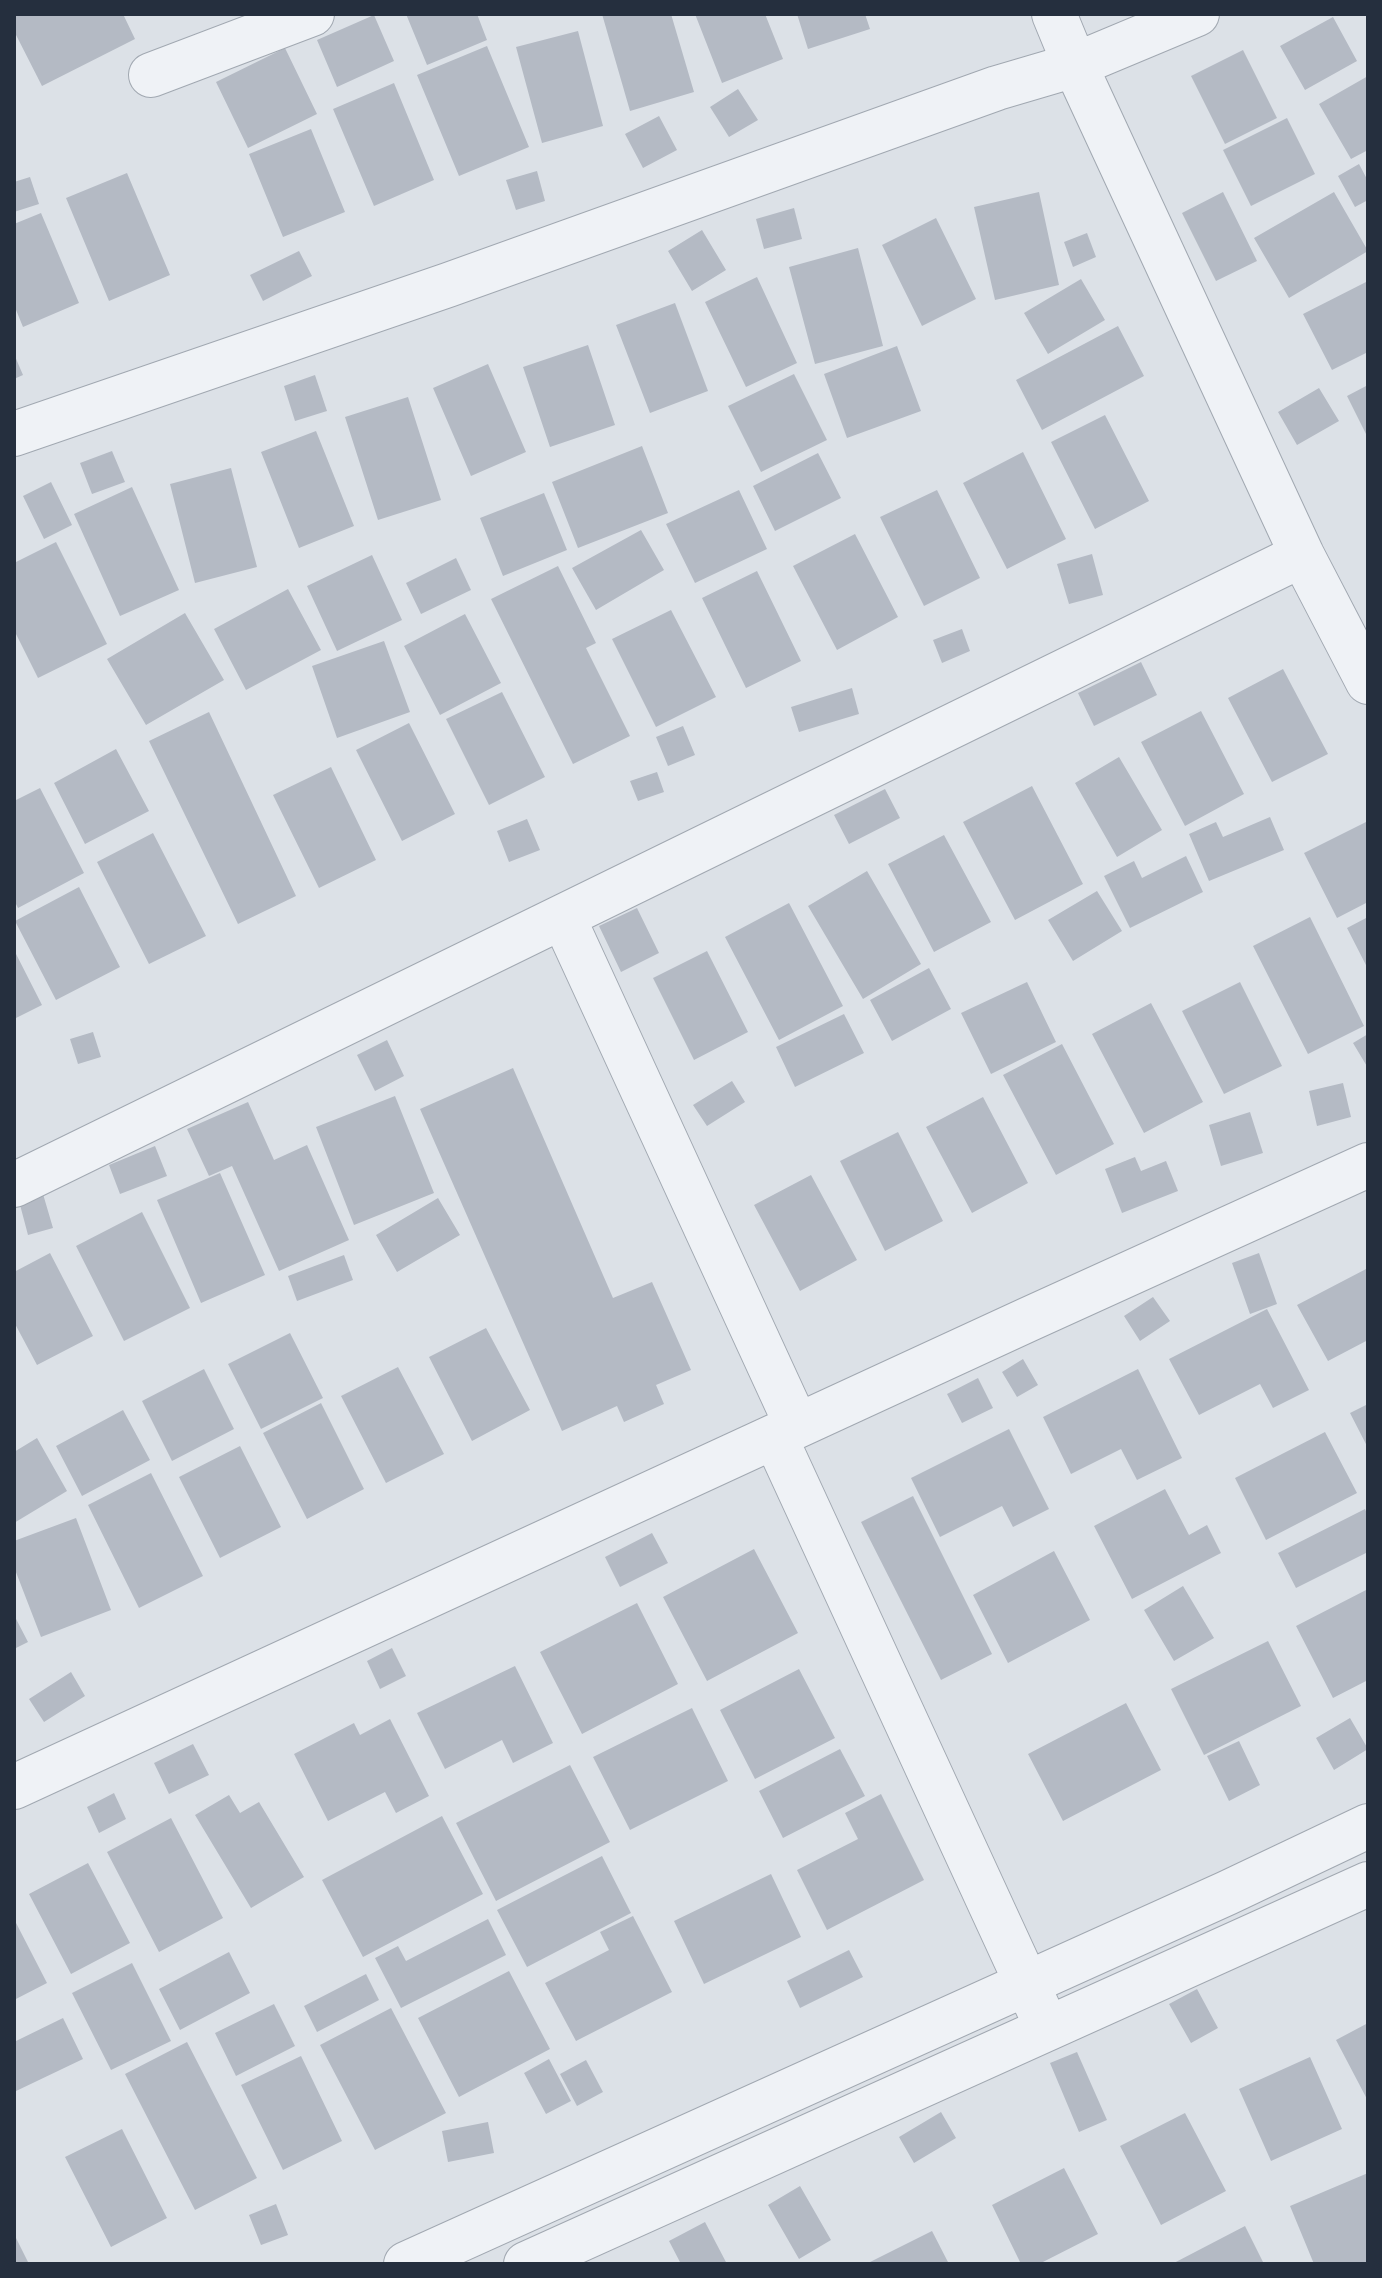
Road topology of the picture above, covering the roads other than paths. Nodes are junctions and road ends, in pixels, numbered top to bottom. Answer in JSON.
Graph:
{"nodes":[{"id":1,"x":312,"y":14,"type":"edge"},
{"id":2,"x":1054,"y":14,"type":"edge"},
{"id":3,"x":1197,"y":14,"type":"edge"},
{"id":4,"x":1075,"y":65,"type":"junction"},
{"id":5,"x":151,"y":75,"type":"dead end"},
{"id":6,"x":14,"y":434,"type":"edge"},
{"id":7,"x":1302,"y":555,"type":"junction"},
{"id":8,"x":1368,"y":682,"type":"edge"},
{"id":9,"x":563,"y":917,"type":"junction"},
{"id":10,"x":1368,"y":1165,"type":"edge"},
{"id":11,"x":14,"y":1185,"type":"edge"},
{"id":12,"x":786,"y":1431,"type":"junction"},
{"id":13,"x":14,"y":1787,"type":"edge"},
{"id":14,"x":1368,"y":1826,"type":"edge"},
{"id":15,"x":1368,"y":1884,"type":"edge"},
{"id":16,"x":1025,"y":1984,"type":"junction"},
{"id":17,"x":1048,"y":2028,"type":"junction"},
{"id":18,"x":406,"y":2264,"type":"edge"},
{"id":19,"x":526,"y":2264,"type":"edge"}],
"edges":[{"from":1,"to":5,"type":"street"},
{"from":2,"to":4,"type":"street"},
{"from":3,"to":4,"type":"street"},
{"from":4,"to":6,"type":"street"},
{"from":4,"to":7,"type":"street"},
{"from":7,"to":8,"type":"street"},
{"from":7,"to":9,"type":"street"},
{"from":9,"to":11,"type":"street"},
{"from":9,"to":12,"type":"street"},
{"from":10,"to":12,"type":"street"},
{"from":12,"to":13,"type":"street"},
{"from":12,"to":16,"type":"street"},
{"from":14,"to":16,"type":"street"},
{"from":15,"to":17,"type":"street"},
{"from":16,"to":17,"type":"street"},
{"from":16,"to":18,"type":"street"},
{"from":17,"to":19,"type":"street"}]}
